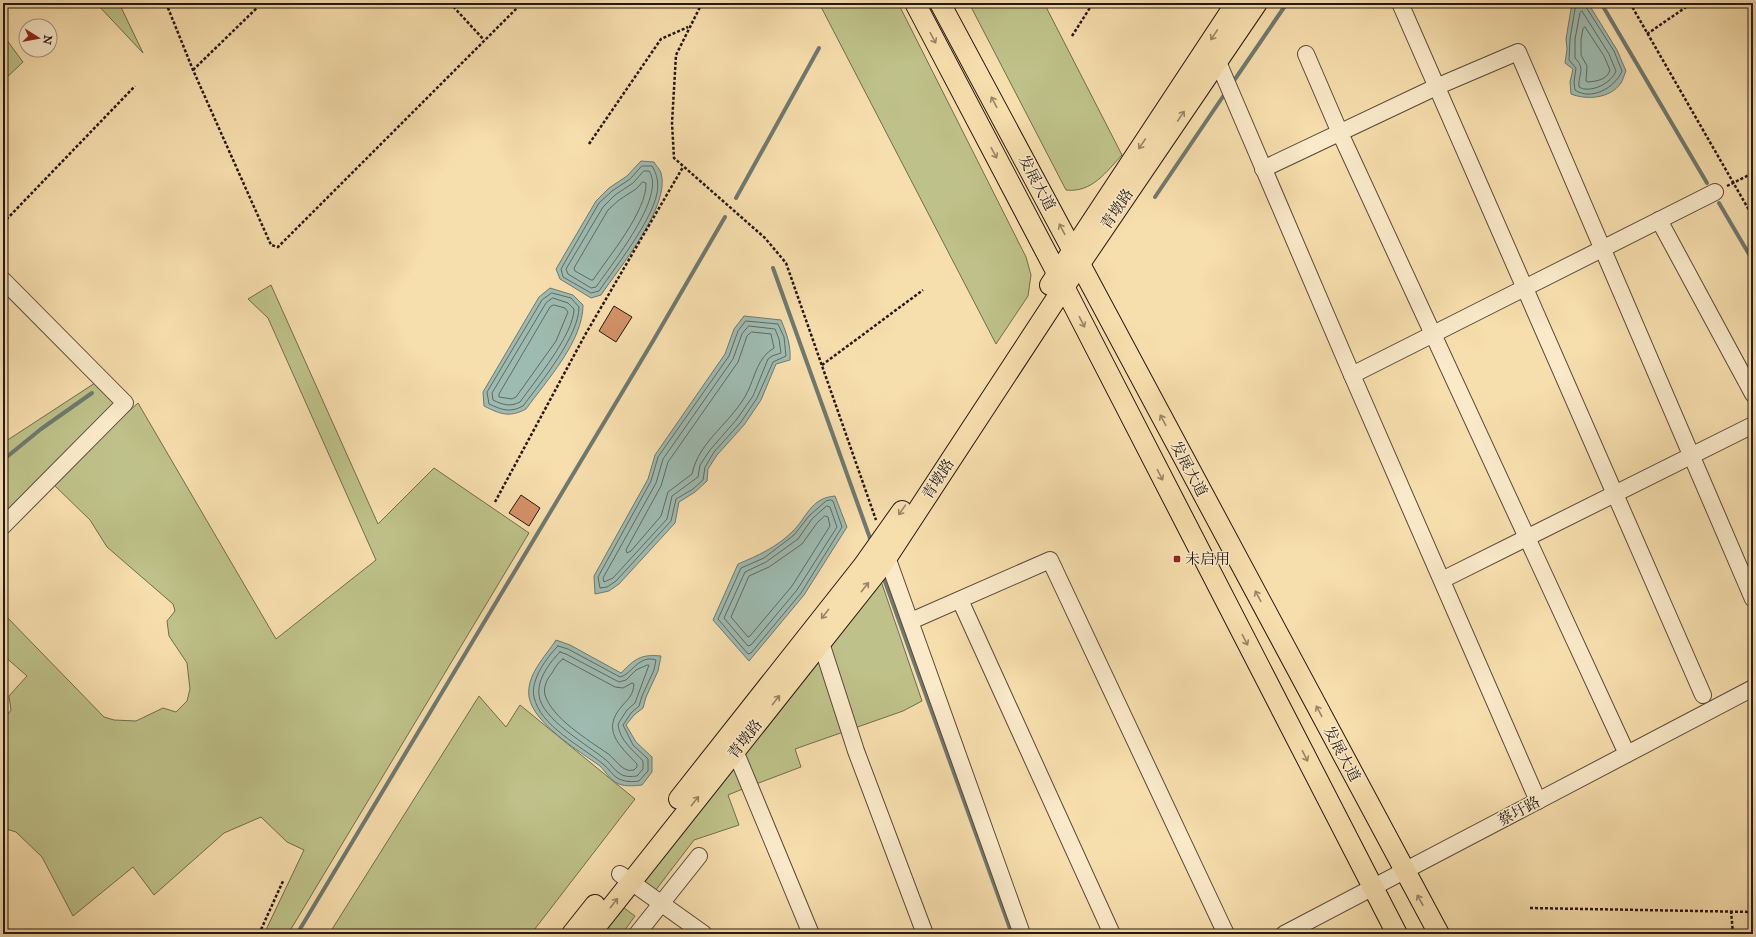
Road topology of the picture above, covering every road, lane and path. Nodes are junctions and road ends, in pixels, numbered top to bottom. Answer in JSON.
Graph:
{"nodes":[{"id":1,"x":166,"y":3,"type":"edge"},
{"id":2,"x":262,"y":3,"type":"edge"},
{"id":3,"x":450,"y":3,"type":"edge"},
{"id":4,"x":522,"y":3,"type":"edge"},
{"id":5,"x":702,"y":3,"type":"edge"},
{"id":6,"x":915,"y":3,"type":"edge"},
{"id":7,"x":940,"y":3,"type":"edge"},
{"id":8,"x":1093,"y":3,"type":"edge"},
{"id":9,"x":1236,"y":3,"type":"edge"},
{"id":10,"x":1257,"y":3,"type":"edge"},
{"id":11,"x":1400,"y":3,"type":"edge"},
{"id":12,"x":1630,"y":3,"type":"edge"},
{"id":13,"x":1692,"y":3,"type":"edge"},
{"id":14,"x":689,"y":27,"type":"junction"},
{"id":15,"x":1647,"y":34,"type":"junction"},
{"id":16,"x":1072,"y":36,"type":"dead end"},
{"id":17,"x":484,"y":40,"type":"junction"},
{"id":18,"x":1306,"y":54,"type":"dead end"},
{"id":19,"x":1218,"y":62,"type":"junction"},
{"id":20,"x":193,"y":70,"type":"junction"},
{"id":21,"x":135,"y":86,"type":"dead end"},
{"id":22,"x":1436,"y":87,"type":"junction"},
{"id":23,"x":1340,"y":133,"type":"junction"},
{"id":24,"x":589,"y":144,"type":"dead end"},
{"id":25,"x":683,"y":167,"type":"junction"},
{"id":26,"x":1263,"y":169,"type":"junction"},
{"id":27,"x":1753,"y":173,"type":"edge"},
{"id":28,"x":1733,"y":183,"type":"junction"},
{"id":29,"x":1715,"y":192,"type":"joint"},
{"id":30,"x":1753,"y":217,"type":"edge"},
{"id":31,"x":1659,"y":220,"type":"junction"},
{"id":32,"x":3,"y":223,"type":"edge"},
{"id":33,"x":1602,"y":248,"type":"junction"},
{"id":34,"x":1076,"y":256,"type":"junction"},
{"id":35,"x":3,"y":280,"type":"edge"},
{"id":36,"x":1061,"y":280,"type":"junction"},
{"id":37,"x":1524,"y":288,"type":"junction"},
{"id":38,"x":922,"y":290,"type":"dead end"},
{"id":39,"x":1433,"y":333,"type":"junction"},
{"id":40,"x":822,"y":365,"type":"junction"},
{"id":41,"x":1352,"y":375,"type":"junction"},
{"id":42,"x":1753,"y":394,"type":"edge"},
{"id":43,"x":1753,"y":425,"type":"edge"},
{"id":44,"x":1692,"y":456,"type":"junction"},
{"id":45,"x":1615,"y":494,"type":"junction"},
{"id":46,"x":495,"y":502,"type":"dead end"},
{"id":47,"x":3,"y":526,"type":"edge"},
{"id":48,"x":1528,"y":537,"type":"junction"},
{"id":49,"x":885,"y":548,"type":"junction"},
{"id":50,"x":1442,"y":580,"type":"junction"},
{"id":51,"x":1753,"y":599,"type":"edge"},
{"id":52,"x":960,"y":600,"type":"junction"},
{"id":53,"x":910,"y":621,"type":"junction"},
{"id":54,"x":819,"y":645,"type":"junction"},
{"id":55,"x":1753,"y":688,"type":"edge"},
{"id":56,"x":1703,"y":695,"type":"dead end"},
{"id":57,"x":732,"y":744,"type":"junction"},
{"id":58,"x":1627,"y":754,"type":"junction"},
{"id":59,"x":1538,"y":801,"type":"junction"},
{"id":60,"x":699,"y":856,"type":"dead end"},
{"id":61,"x":1405,"y":871,"type":"junction"},
{"id":62,"x":626,"y":878,"type":"junction"},
{"id":63,"x":283,"y":881,"type":"dead end"},
{"id":64,"x":1373,"y":888,"type":"junction"},
{"id":65,"x":660,"y":903,"type":"junction"},
{"id":66,"x":1530,"y":908,"type":"dead end"},
{"id":67,"x":1731,"y":911,"type":"junction"},
{"id":68,"x":1753,"y":912,"type":"edge"},
{"id":69,"x":259,"y":934,"type":"edge"},
{"id":70,"x":572,"y":934,"type":"edge"},
{"id":71,"x":590,"y":934,"type":"edge"},
{"id":72,"x":637,"y":934,"type":"edge"},
{"id":73,"x":704,"y":934,"type":"edge"},
{"id":74,"x":811,"y":934,"type":"edge"},
{"id":75,"x":925,"y":934,"type":"edge"},
{"id":76,"x":1022,"y":934,"type":"edge"},
{"id":77,"x":1112,"y":934,"type":"edge"},
{"id":78,"x":1226,"y":934,"type":"edge"},
{"id":79,"x":1284,"y":934,"type":"edge"},
{"id":80,"x":1398,"y":934,"type":"edge"},
{"id":81,"x":1439,"y":934,"type":"edge"},
{"id":82,"x":1733,"y":934,"type":"edge"}],
"edges":[{"from":1,"to":20,"type":"path"},
{"from":2,"to":20,"type":"path"},
{"from":3,"to":17,"type":"path"},
{"from":4,"to":17,"type":"path"},
{"from":5,"to":14,"type":"path"},
{"from":6,"to":36,"type":"main road","name":"发展大道","one_way":true},
{"from":34,"to":7,"type":"main road","name":"发展大道","one_way":true},
{"from":8,"to":16,"type":"path"},
{"from":9,"to":34,"type":"main road","name":"青墩路","one_way":true},
{"from":10,"to":19,"type":"main road","name":"青墩路"},
{"from":11,"to":22,"type":"street"},
{"from":12,"to":15,"type":"path"},
{"from":13,"to":15,"type":"path"},
{"from":14,"to":24,"type":"path"},
{"from":14,"to":25,"type":"path"},
{"from":15,"to":28,"type":"path"},
{"from":17,"to":20,"type":"path"},
{"from":18,"to":23,"type":"street"},
{"from":19,"to":26,"type":"street"},
{"from":34,"to":19,"type":"main road","name":"青墩路","one_way":true},
{"from":21,"to":32,"type":"path"},
{"from":22,"to":23,"type":"street"},
{"from":22,"to":33,"type":"street"},
{"from":22,"to":37,"type":"street"},
{"from":23,"to":26,"type":"street"},
{"from":23,"to":39,"type":"street"},
{"from":25,"to":40,"type":"path"},
{"from":25,"to":46,"type":"path"},
{"from":26,"to":41,"type":"street"},
{"from":27,"to":28,"type":"path"},
{"from":28,"to":29,"type":"path"},
{"from":28,"to":30,"type":"path"},
{"from":29,"to":31,"type":"street"},
{"from":31,"to":33,"type":"street"},
{"from":31,"to":42,"type":"street"},
{"from":33,"to":37,"type":"street"},
{"from":33,"to":44,"type":"street"},
{"from":34,"to":36,"type":"main road","name":"青墩路"},
{"from":61,"to":34,"type":"main road","name":"发展大道","one_way":true},
{"from":35,"to":47,"type":"street"},
{"from":36,"to":49,"type":"main road","name":"青墩路"},
{"from":36,"to":64,"type":"main road","name":"发展大道","one_way":true},
{"from":37,"to":39,"type":"street"},
{"from":37,"to":45,"type":"street"},
{"from":38,"to":40,"type":"path"},
{"from":39,"to":41,"type":"street"},
{"from":39,"to":48,"type":"street"},
{"from":40,"to":49,"type":"path"},
{"from":41,"to":50,"type":"street"},
{"from":43,"to":44,"type":"street"},
{"from":44,"to":45,"type":"street"},
{"from":44,"to":51,"type":"street"},
{"from":45,"to":48,"type":"street"},
{"from":45,"to":56,"type":"street"},
{"from":48,"to":50,"type":"street"},
{"from":48,"to":58,"type":"street"},
{"from":49,"to":53,"type":"street"},
{"from":54,"to":49,"type":"main road","name":"青墩路","one_way":true},
{"from":49,"to":57,"type":"main road","name":"青墩路","one_way":true},
{"from":50,"to":59,"type":"street"},
{"from":52,"to":53,"type":"street"},
{"from":52,"to":77,"type":"street"},
{"from":52,"to":78,"type":"street"},
{"from":53,"to":76,"type":"street"},
{"from":57,"to":54,"type":"main road","name":"青墩路","one_way":true},
{"from":54,"to":75,"type":"street"},
{"from":55,"to":58,"type":"street","name":"蔡圩路"},
{"from":57,"to":62,"type":"main road","name":"青墩路"},
{"from":57,"to":74,"type":"street"},
{"from":58,"to":59,"type":"street","name":"蔡圩路"},
{"from":59,"to":61,"type":"street","name":"蔡圩路"},
{"from":60,"to":65,"type":"street"},
{"from":61,"to":64,"type":"street","name":"蔡圩路"},
{"from":81,"to":61,"type":"main road","name":"发展大道","one_way":true},
{"from":62,"to":65,"type":"street"},
{"from":62,"to":70,"type":"main road","name":"青墩路"},
{"from":71,"to":62,"type":"main road","name":"青墩路","one_way":true},
{"from":63,"to":69,"type":"path"},
{"from":64,"to":79,"type":"street","name":"蔡圩路"},
{"from":64,"to":80,"type":"main road","name":"发展大道"},
{"from":65,"to":72,"type":"street"},
{"from":65,"to":73,"type":"street"},
{"from":66,"to":67,"type":"path"},
{"from":67,"to":68,"type":"path"},
{"from":67,"to":82,"type":"path"}]}
